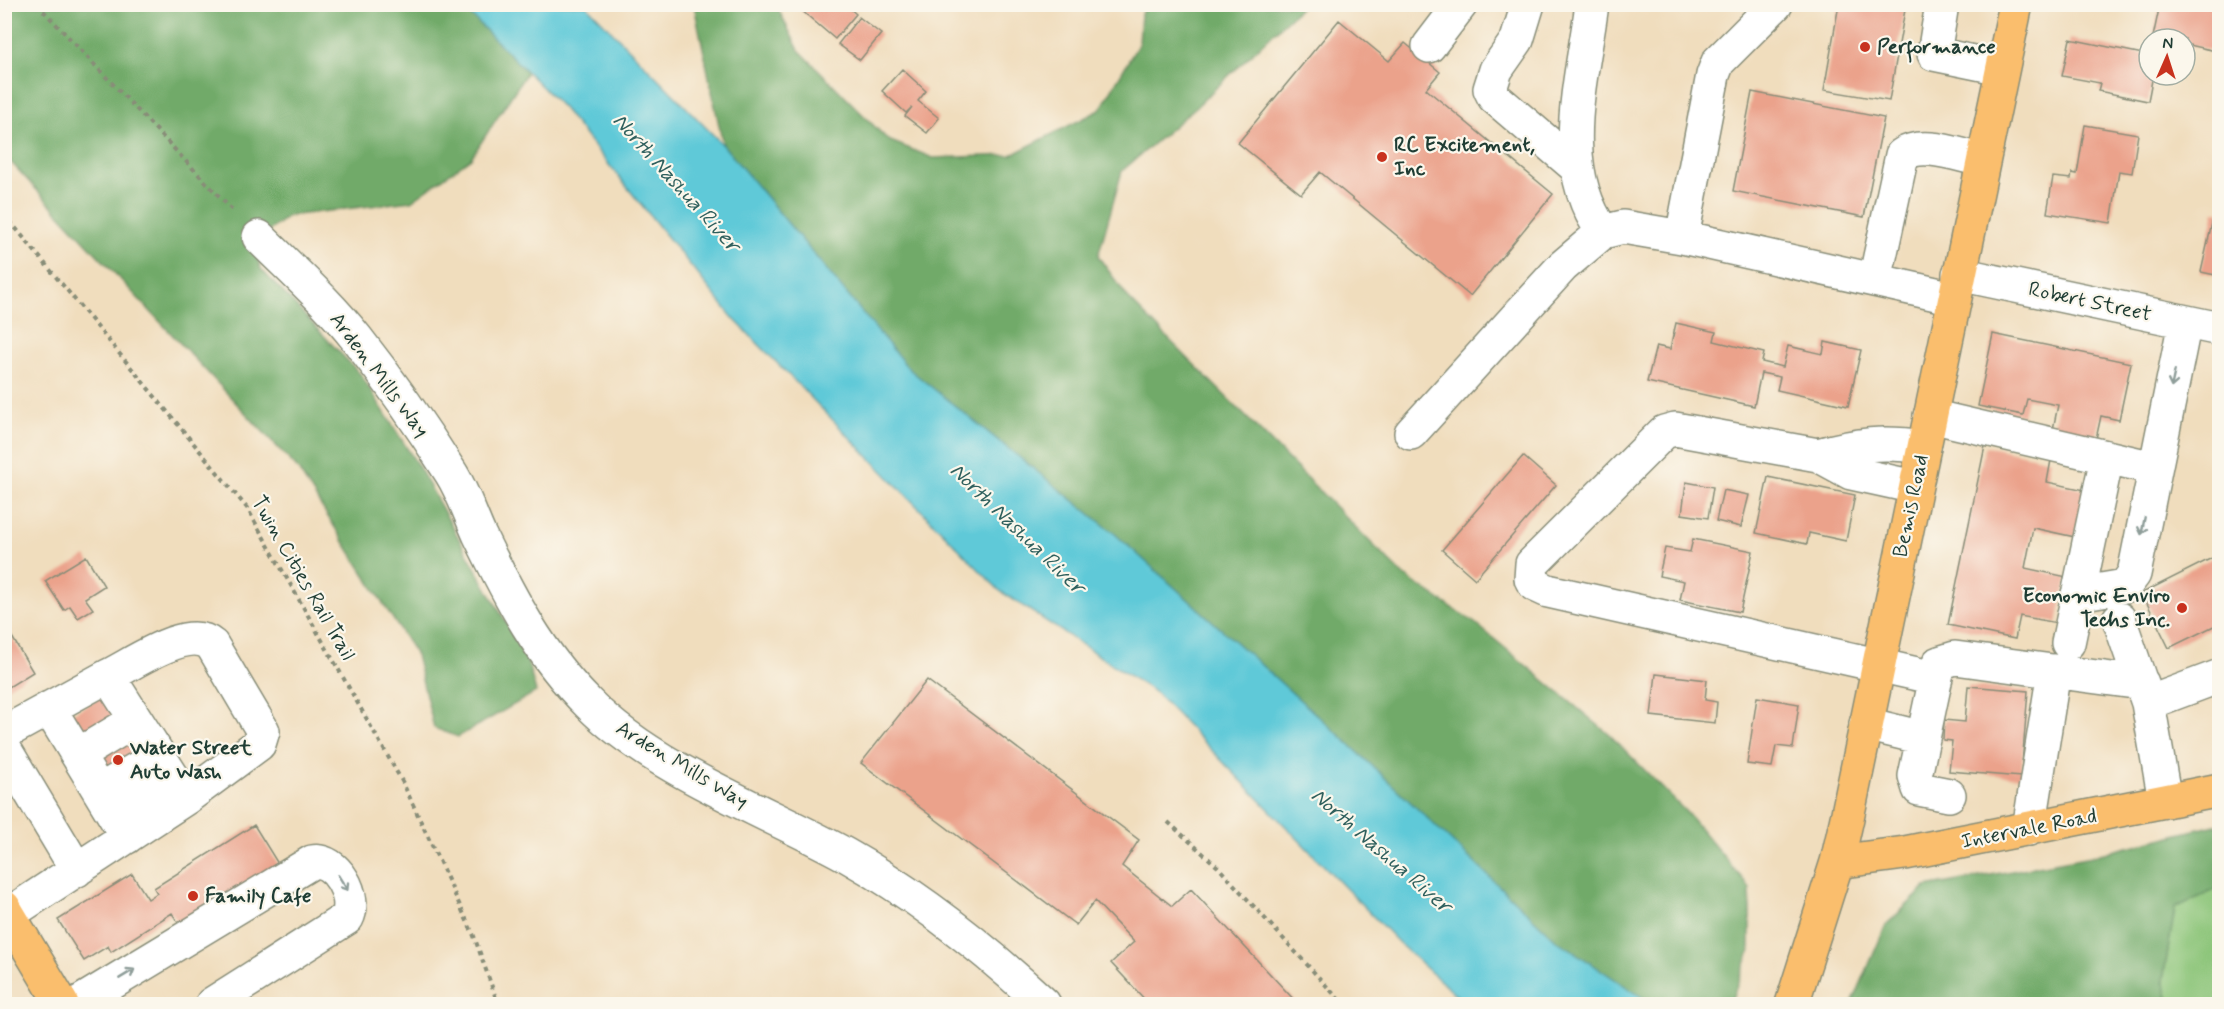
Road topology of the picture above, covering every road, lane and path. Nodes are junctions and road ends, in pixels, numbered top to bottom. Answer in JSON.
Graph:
{"nodes":[{"id":1,"x":37,"y":4,"type":"edge"},
{"id":2,"x":1461,"y":4,"type":"edge"},
{"id":3,"x":1528,"y":4,"type":"edge"},
{"id":4,"x":1592,"y":4,"type":"edge"},
{"id":5,"x":1776,"y":4,"type":"edge"},
{"id":6,"x":1942,"y":4,"type":"edge"},
{"id":7,"x":2016,"y":4,"type":"edge"},
{"id":8,"x":1429,"y":46,"type":"dead end"},
{"id":9,"x":2002,"y":68,"type":"junction"},
{"id":10,"x":1983,"y":160,"type":"junction"},
{"id":11,"x":1576,"y":167,"type":"junction"},
{"id":12,"x":4,"y":214,"type":"edge"},
{"id":13,"x":1603,"y":232,"type":"junction"},
{"id":14,"x":259,"y":237,"type":"joint"},
{"id":15,"x":1682,"y":237,"type":"junction"},
{"id":16,"x":1875,"y":280,"type":"junction"},
{"id":17,"x":1957,"y":286,"type":"junction"},
{"id":18,"x":2185,"y":322,"type":"junction"},
{"id":19,"x":2220,"y":330,"type":"edge"},
{"id":20,"x":1927,"y":431,"type":"junction"},
{"id":21,"x":1411,"y":433,"type":"dead end"},
{"id":22,"x":1818,"y":455,"type":"junction"},
{"id":23,"x":2106,"y":457,"type":"junction"},
{"id":24,"x":2154,"y":468,"type":"junction"},
{"id":25,"x":1915,"y":488,"type":"junction"},
{"id":26,"x":2078,"y":594,"type":"junction"},
{"id":27,"x":2119,"y":619,"type":"dead end"},
{"id":28,"x":2061,"y":657,"type":"junction"},
{"id":29,"x":1877,"y":667,"type":"junction"},
{"id":30,"x":2220,"y":676,"type":"edge"},
{"id":31,"x":1935,"y":678,"type":"junction"},
{"id":32,"x":2145,"y":693,"type":"junction"},
{"id":33,"x":123,"y":700,"type":"junction"},
{"id":34,"x":50,"y":708,"type":"junction"},
{"id":35,"x":1866,"y":724,"type":"junction"},
{"id":36,"x":4,"y":732,"type":"edge"},
{"id":37,"x":1923,"y":738,"type":"junction"},
{"id":38,"x":72,"y":746,"type":"junction"},
{"id":39,"x":4,"y":748,"type":"edge"},
{"id":40,"x":173,"y":777,"type":"junction"},
{"id":41,"x":2220,"y":790,"type":"edge"},
{"id":42,"x":1949,"y":795,"type":"dead end"},
{"id":43,"x":2165,"y":801,"type":"junction"},
{"id":44,"x":114,"y":815,"type":"junction"},
{"id":45,"x":1168,"y":822,"type":"dead end"},
{"id":46,"x":2029,"y":829,"type":"junction"},
{"id":47,"x":1836,"y":862,"type":"junction"},
{"id":48,"x":77,"y":870,"type":"junction"},
{"id":49,"x":9,"y":923,"type":"edge"},
{"id":50,"x":1795,"y":994,"type":"edge"},
{"id":51,"x":62,"y":1005,"type":"edge"},
{"id":52,"x":77,"y":1005,"type":"edge"},
{"id":53,"x":212,"y":1005,"type":"edge"},
{"id":54,"x":498,"y":1005,"type":"edge"},
{"id":55,"x":1044,"y":1005,"type":"edge"},
{"id":56,"x":1343,"y":1005,"type":"edge"}],
"edges":[{"from":1,"to":14,"type":"path"},
{"from":2,"to":8,"type":"street"},
{"from":3,"to":11,"type":"street"},
{"from":4,"to":11,"type":"street"},
{"from":5,"to":15,"type":"street"},
{"from":6,"to":9,"type":"street"},
{"from":7,"to":9,"type":"main road","name":"Bemis Road"},
{"from":9,"to":10,"type":"main road","name":"Bemis Road"},
{"from":10,"to":16,"type":"street"},
{"from":10,"to":17,"type":"main road","name":"Bemis Road"},
{"from":11,"to":13,"type":"street"},
{"from":12,"to":54,"type":"path","name":"Twin Cities Rail Trail"},
{"from":13,"to":15,"type":"street","name":"Robert Street"},
{"from":13,"to":21,"type":"street"},
{"from":14,"to":55,"type":"street","name":"Arden Mills Way"},
{"from":15,"to":16,"type":"street","name":"Robert Street"},
{"from":16,"to":17,"type":"street","name":"Robert Street"},
{"from":17,"to":18,"type":"street","name":"Robert Street"},
{"from":17,"to":20,"type":"main road","name":"Bemis Road"},
{"from":18,"to":19,"type":"street","name":"Robert Street"},
{"from":18,"to":24,"type":"street","one_way":true},
{"from":20,"to":22,"type":"street"},
{"from":20,"to":23,"type":"street"},
{"from":20,"to":25,"type":"main road","name":"Bemis Road"},
{"from":22,"to":25,"type":"street"},
{"from":22,"to":29,"type":"street"},
{"from":23,"to":24,"type":"street"},
{"from":23,"to":26,"type":"street"},
{"from":24,"to":26,"type":"street","one_way":true},
{"from":25,"to":29,"type":"main road","name":"Bemis Road"},
{"from":26,"to":28,"type":"street"},
{"from":27,"to":32,"type":"street"},
{"from":28,"to":31,"type":"street"},
{"from":28,"to":32,"type":"street"},
{"from":28,"to":46,"type":"street"},
{"from":29,"to":31,"type":"street"},
{"from":29,"to":35,"type":"main road","name":"Bemis Road"},
{"from":30,"to":32,"type":"street"},
{"from":31,"to":37,"type":"street"},
{"from":32,"to":43,"type":"street"},
{"from":33,"to":34,"type":"street"},
{"from":33,"to":38,"type":"street"},
{"from":33,"to":40,"type":"street"},
{"from":33,"to":40,"type":"street"},
{"from":34,"to":36,"type":"street"},
{"from":34,"to":38,"type":"street"},
{"from":35,"to":37,"type":"street"},
{"from":35,"to":47,"type":"main road","name":"Bemis Road"},
{"from":37,"to":42,"type":"street"},
{"from":38,"to":44,"type":"street"},
{"from":39,"to":48,"type":"street"},
{"from":40,"to":44,"type":"street"},
{"from":40,"to":44,"type":"street"},
{"from":41,"to":43,"type":"main road","name":"Intervale Road"},
{"from":43,"to":46,"type":"main road","name":"Intervale Road"},
{"from":44,"to":48,"type":"street"},
{"from":45,"to":56,"type":"path"},
{"from":46,"to":47,"type":"main road","name":"Intervale Road"},
{"from":47,"to":50,"type":"main road","name":"Bemis Road"},
{"from":48,"to":49,"type":"street"},
{"from":49,"to":51,"type":"main road"},
{"from":52,"to":53,"type":"street","one_way":true}]}
